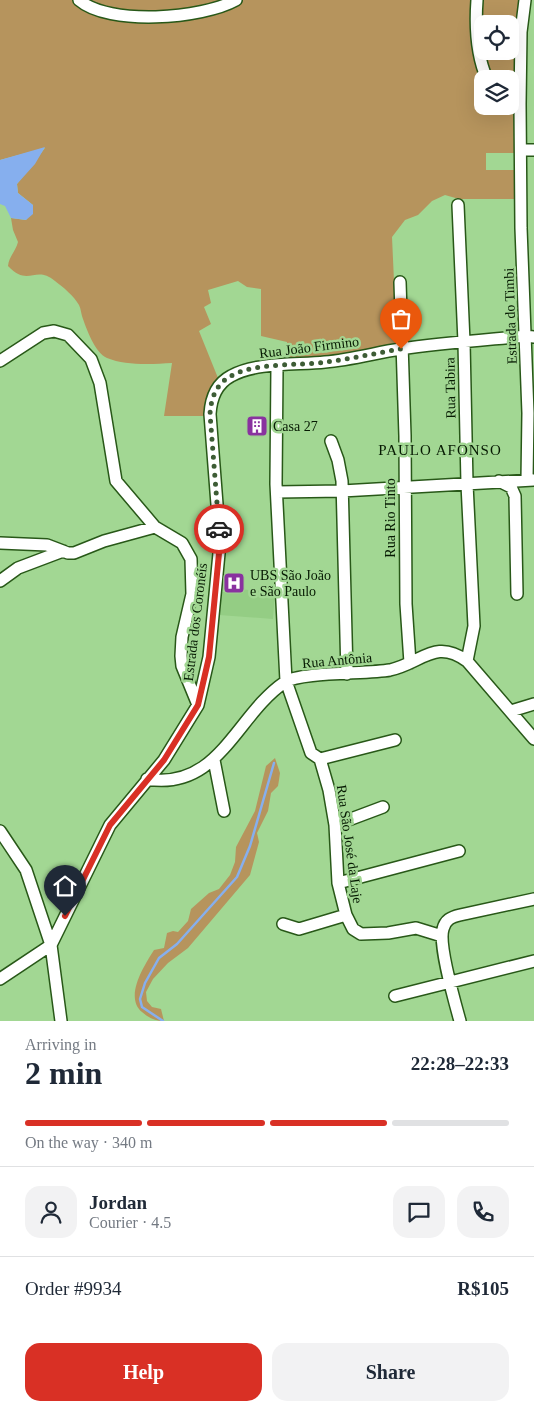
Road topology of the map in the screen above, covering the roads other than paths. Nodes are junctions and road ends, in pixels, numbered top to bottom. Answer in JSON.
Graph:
{"nodes":[{"id":1,"x":79,"y":0,"type":"edge"},
{"id":2,"x":236,"y":0,"type":"edge"},
{"id":3,"x":477,"y":0,"type":"edge"},
{"id":4,"x":525,"y":0,"type":"edge"},
{"id":5,"x":484,"y":70,"type":"edge"},
{"id":6,"x":518,"y":70,"type":"edge"},
{"id":7,"x":517,"y":115,"type":"edge"},
{"id":8,"x":522,"y":150,"type":"junction"},
{"id":9,"x":534,"y":150,"type":"edge"},
{"id":10,"x":458,"y":205,"type":"dead end"},
{"id":11,"x":529,"y":274,"type":"edge"},
{"id":12,"x":400,"y":282,"type":"dead end"},
{"id":13,"x":530,"y":336,"type":"edge"},
{"id":14,"x":464,"y":342,"type":"junction"},
{"id":15,"x":401,"y":349,"type":"junction"},
{"id":16,"x":0,"y":361,"type":"edge"},
{"id":17,"x":277,"y":366,"type":"junction"},
{"id":18,"x":214,"y":393,"type":"joint"},
{"id":19,"x":331,"y":441,"type":"dead end"},
{"id":20,"x":530,"y":480,"type":"edge"},
{"id":21,"x":499,"y":481,"type":"junction"},
{"id":22,"x":467,"y":484,"type":"junction"},
{"id":23,"x":404,"y":485,"type":"junction"},
{"id":24,"x":342,"y":490,"type":"junction"},
{"id":25,"x":277,"y":492,"type":"junction"},
{"id":26,"x":155,"y":526,"type":"junction"},
{"id":27,"x":0,"y":543,"type":"edge"},
{"id":28,"x":63,"y":550,"type":"junction"},
{"id":29,"x":0,"y":581,"type":"edge"},
{"id":30,"x":517,"y":594,"type":"dead end"},
{"id":31,"x":467,"y":661,"type":"junction"},
{"id":32,"x":410,"y":663,"type":"junction"},
{"id":33,"x":347,"y":674,"type":"junction"},
{"id":34,"x":286,"y":681,"type":"junction"},
{"id":35,"x":534,"y":704,"type":"edge"},
{"id":36,"x":198,"y":705,"type":"junction"},
{"id":37,"x":511,"y":711,"type":"junction"},
{"id":38,"x":395,"y":740,"type":"dead end"},
{"id":39,"x":534,"y":740,"type":"edge"},
{"id":40,"x":320,"y":759,"type":"junction"},
{"id":41,"x":214,"y":760,"type":"junction"},
{"id":42,"x":147,"y":779,"type":"junction"},
{"id":43,"x":383,"y":807,"type":"dead end"},
{"id":44,"x":224,"y":812,"type":"dead end"},
{"id":45,"x":335,"y":825,"type":"junction"},
{"id":46,"x":0,"y":831,"type":"edge"},
{"id":47,"x":459,"y":851,"type":"dead end"},
{"id":48,"x":338,"y":883,"type":"junction"},
{"id":49,"x":534,"y":899,"type":"edge"},
{"id":50,"x":346,"y":915,"type":"junction"},
{"id":51,"x":283,"y":924,"type":"dead end"},
{"id":52,"x":442,"y":936,"type":"junction"},
{"id":53,"x":51,"y":945,"type":"junction"},
{"id":54,"x":534,"y":961,"type":"edge"},
{"id":55,"x":0,"y":979,"type":"edge"},
{"id":56,"x":451,"y":983,"type":"junction"},
{"id":57,"x":396,"y":996,"type":"dead end"},
{"id":58,"x":61,"y":1021,"type":"edge"},
{"id":59,"x":460,"y":1021,"type":"edge"}],
"edges":[{"from":1,"to":2,"type":"street"},
{"from":3,"to":5,"type":"street"},
{"from":4,"to":6,"type":"street","name":"Estrada do Timbi"},
{"from":7,"to":8,"type":"street","name":"Estrada do Timbi"},
{"from":8,"to":9,"type":"street"},
{"from":8,"to":11,"type":"street","name":"Estrada do Timbi"},
{"from":10,"to":14,"type":"street","name":"Rua Tabira"},
{"from":11,"to":13,"type":"street","name":"Estrada do Timbi"},
{"from":12,"to":15,"type":"street","name":"Rua Rio Tinto"},
{"from":13,"to":14,"type":"street","name":"Rua João Firmino"},
{"from":13,"to":20,"type":"street","name":"Estrada do Timbi"},
{"from":14,"to":15,"type":"street","name":"Rua João Firmino"},
{"from":14,"to":22,"type":"street","name":"Rua Tabira"},
{"from":15,"to":17,"type":"street","name":"Rua João Firmino"},
{"from":15,"to":23,"type":"street","name":"Rua Rio Tinto"},
{"from":16,"to":26,"type":"street"},
{"from":17,"to":18,"type":"street","name":"Rua João Firmino"},
{"from":17,"to":25,"type":"street","name":"Rua São José da Laje"},
{"from":18,"to":36,"type":"street","name":"Estrada dos Coronéis"},
{"from":19,"to":24,"type":"street"},
{"from":20,"to":21,"type":"street"},
{"from":21,"to":22,"type":"street"},
{"from":21,"to":30,"type":"street"},
{"from":22,"to":23,"type":"street"},
{"from":22,"to":31,"type":"street","name":"Rua Tabira"},
{"from":23,"to":24,"type":"street"},
{"from":23,"to":32,"type":"street","name":"Rua Rio Tinto"},
{"from":24,"to":25,"type":"street"},
{"from":24,"to":33,"type":"street"},
{"from":25,"to":34,"type":"street","name":"Rua São José da Laje"},
{"from":26,"to":28,"type":"street"},
{"from":26,"to":36,"type":"street"},
{"from":27,"to":28,"type":"street"},
{"from":28,"to":29,"type":"street"},
{"from":31,"to":32,"type":"street","name":"Rua Antônia"},
{"from":31,"to":37,"type":"street","name":"Rua Antônia"},
{"from":32,"to":33,"type":"street","name":"Rua Antônia"},
{"from":33,"to":34,"type":"street","name":"Rua Antônia"},
{"from":34,"to":40,"type":"street","name":"Rua São José da Laje"},
{"from":34,"to":41,"type":"street","name":"Rua Antônia"},
{"from":35,"to":37,"type":"street"},
{"from":36,"to":42,"type":"street","name":"Estrada dos Coronéis"},
{"from":37,"to":39,"type":"street","name":"Rua Antônia"},
{"from":38,"to":40,"type":"street"},
{"from":40,"to":45,"type":"street","name":"Rua São José da Laje"},
{"from":41,"to":42,"type":"street","name":"Rua Antônia"},
{"from":41,"to":44,"type":"street"},
{"from":42,"to":53,"type":"street","name":"Estrada dos Coronéis"},
{"from":43,"to":45,"type":"street"},
{"from":45,"to":48,"type":"street","name":"Rua São José da Laje"},
{"from":46,"to":53,"type":"street"},
{"from":47,"to":48,"type":"street"},
{"from":48,"to":50,"type":"street","name":"Rua São José da Laje"},
{"from":49,"to":52,"type":"street"},
{"from":50,"to":51,"type":"street"},
{"from":50,"to":52,"type":"street"},
{"from":52,"to":56,"type":"street"},
{"from":53,"to":55,"type":"street"},
{"from":53,"to":58,"type":"street"},
{"from":54,"to":56,"type":"street"},
{"from":56,"to":57,"type":"street"},
{"from":56,"to":59,"type":"street"}]}
